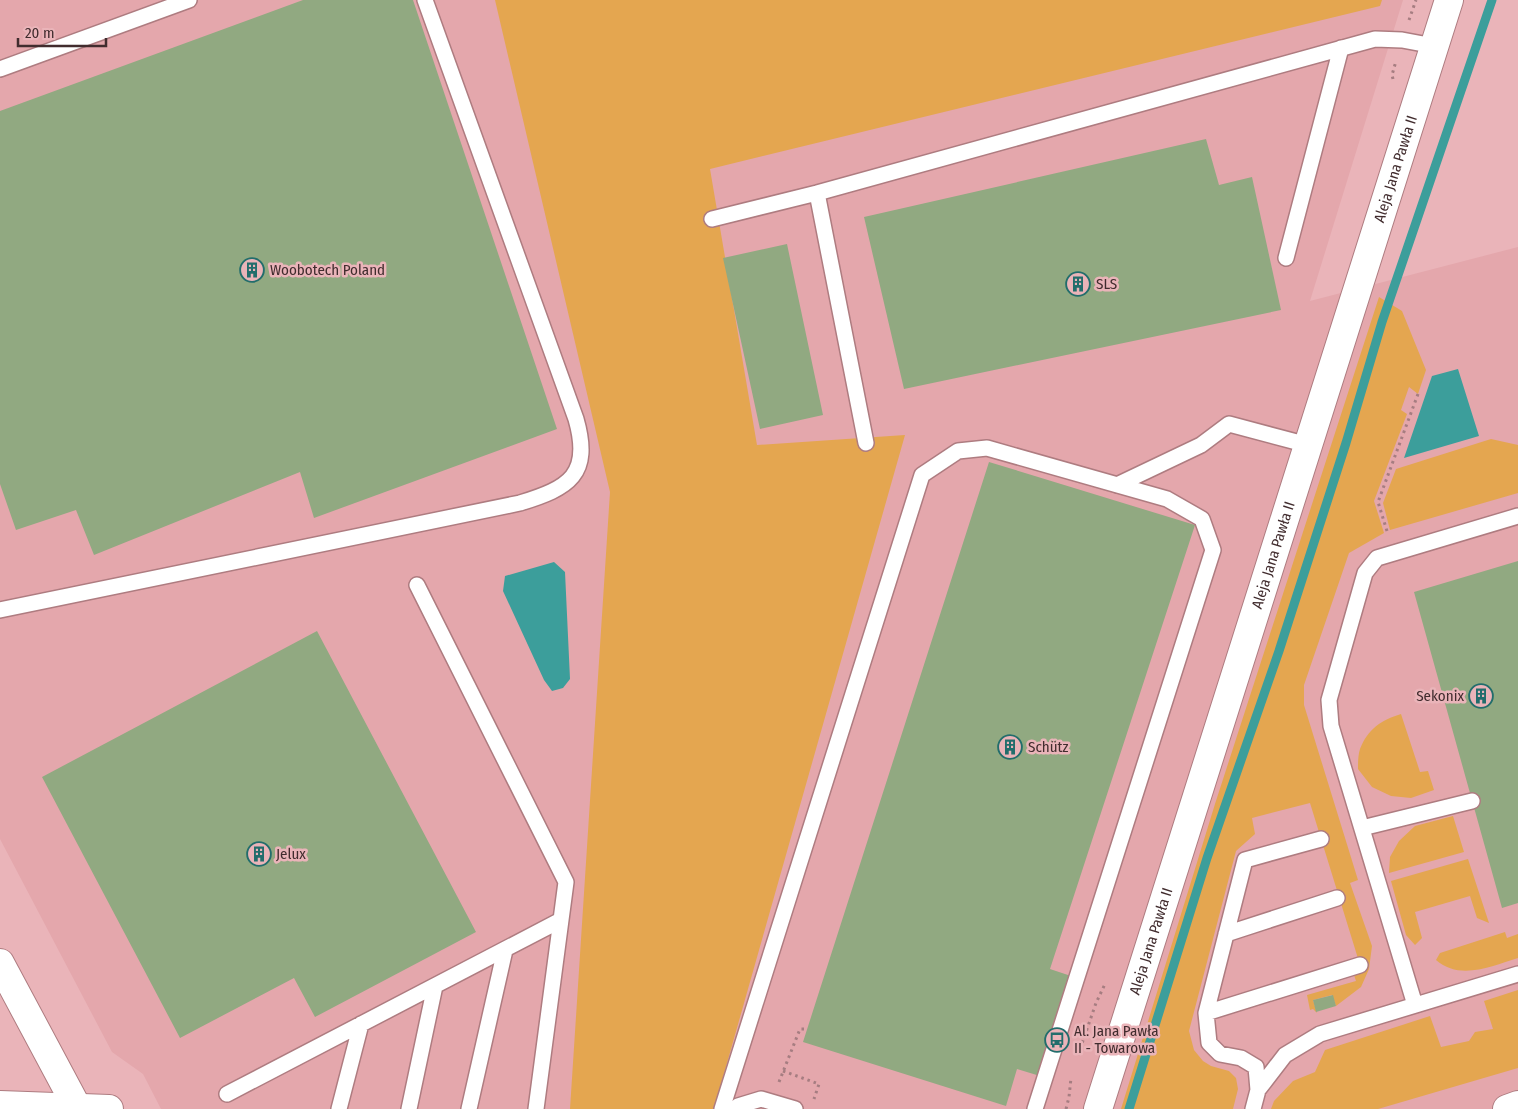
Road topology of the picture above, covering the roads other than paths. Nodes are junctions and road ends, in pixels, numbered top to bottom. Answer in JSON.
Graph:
{"nodes":[{"id":1,"x":189,"y":0,"type":"edge"},
{"id":2,"x":425,"y":0,"type":"edge"},
{"id":3,"x":1449,"y":0,"type":"edge"},
{"id":4,"x":1434,"y":46,"type":"junction"},
{"id":5,"x":1341,"y":48,"type":"junction"},
{"id":6,"x":0,"y":69,"type":"edge"},
{"id":7,"x":817,"y":193,"type":"junction"},
{"id":8,"x":712,"y":220,"type":"dead end"},
{"id":9,"x":1286,"y":258,"type":"dead end"},
{"id":10,"x":866,"y":443,"type":"dead end"},
{"id":11,"x":1308,"y":445,"type":"junction"},
{"id":12,"x":1117,"y":485,"type":"junction"},
{"id":13,"x":1518,"y":516,"type":"edge"},
{"id":14,"x":417,"y":585,"type":"dead end"},
{"id":15,"x":0,"y":610,"type":"edge"},
{"id":16,"x":1472,"y":801,"type":"dead end"},
{"id":17,"x":1362,"y":828,"type":"junction"},
{"id":18,"x":1321,"y":839,"type":"dead end"},
{"id":19,"x":1337,"y":898,"type":"dead end"},
{"id":20,"x":561,"y":920,"type":"junction"},
{"id":21,"x":1226,"y":934,"type":"junction"},
{"id":22,"x":505,"y":950,"type":"junction"},
{"id":23,"x":0,"y":963,"type":"edge"},
{"id":24,"x":1360,"y":965,"type":"dead end"},
{"id":25,"x":1518,"y":974,"type":"edge"},
{"id":26,"x":435,"y":986,"type":"junction"},
{"id":27,"x":1416,"y":1005,"type":"junction"},
{"id":28,"x":1206,"y":1013,"type":"junction"},
{"id":29,"x":361,"y":1024,"type":"junction"},
{"id":30,"x":1258,"y":1090,"type":"junction"},
{"id":31,"x":227,"y":1094,"type":"dead end"},
{"id":32,"x":0,"y":1105,"type":"edge"},
{"id":33,"x":1518,"y":1105,"type":"edge"},
{"id":34,"x":77,"y":1108,"type":"edge"},
{"id":35,"x":109,"y":1109,"type":"edge"},
{"id":36,"x":339,"y":1109,"type":"edge"},
{"id":37,"x":409,"y":1109,"type":"edge"},
{"id":38,"x":470,"y":1109,"type":"edge"},
{"id":39,"x":536,"y":1109,"type":"edge"},
{"id":40,"x":722,"y":1109,"type":"edge"},
{"id":41,"x":735,"y":1109,"type":"edge"},
{"id":42,"x":795,"y":1109,"type":"edge"},
{"id":43,"x":1035,"y":1109,"type":"edge"},
{"id":44,"x":1098,"y":1109,"type":"edge"},
{"id":45,"x":1253,"y":1109,"type":"edge"},
{"id":46,"x":1507,"y":1109,"type":"edge"}],
"edges":[{"from":1,"to":6,"type":"lane"},
{"from":2,"to":15,"type":"lane"},
{"from":3,"to":4,"type":"street","name":"Aleja Jana Pawła II"},
{"from":4,"to":5,"type":"lane"},
{"from":4,"to":11,"type":"street","name":"Aleja Jana Pawła II"},
{"from":5,"to":7,"type":"lane"},
{"from":5,"to":9,"type":"lane"},
{"from":7,"to":8,"type":"lane"},
{"from":7,"to":10,"type":"lane"},
{"from":11,"to":12,"type":"lane"},
{"from":11,"to":44,"type":"street","name":"Aleja Jana Pawła II"},
{"from":12,"to":40,"type":"lane"},
{"from":12,"to":43,"type":"lane"},
{"from":13,"to":17,"type":"lane"},
{"from":14,"to":20,"type":"lane"},
{"from":16,"to":17,"type":"lane"},
{"from":17,"to":27,"type":"lane"},
{"from":18,"to":21,"type":"lane"},
{"from":19,"to":21,"type":"lane"},
{"from":20,"to":22,"type":"lane"},
{"from":20,"to":39,"type":"lane"},
{"from":21,"to":28,"type":"lane"},
{"from":22,"to":26,"type":"lane"},
{"from":22,"to":38,"type":"lane"},
{"from":23,"to":34,"type":"street"},
{"from":24,"to":28,"type":"lane"},
{"from":25,"to":27,"type":"lane"},
{"from":26,"to":29,"type":"lane"},
{"from":26,"to":37,"type":"lane"},
{"from":27,"to":30,"type":"lane"},
{"from":28,"to":30,"type":"lane"},
{"from":29,"to":31,"type":"lane"},
{"from":29,"to":36,"type":"lane"},
{"from":30,"to":45,"type":"lane"},
{"from":32,"to":34,"type":"street"},
{"from":33,"to":46,"type":"street"},
{"from":34,"to":35,"type":"street"},
{"from":41,"to":42,"type":"lane"}]}
